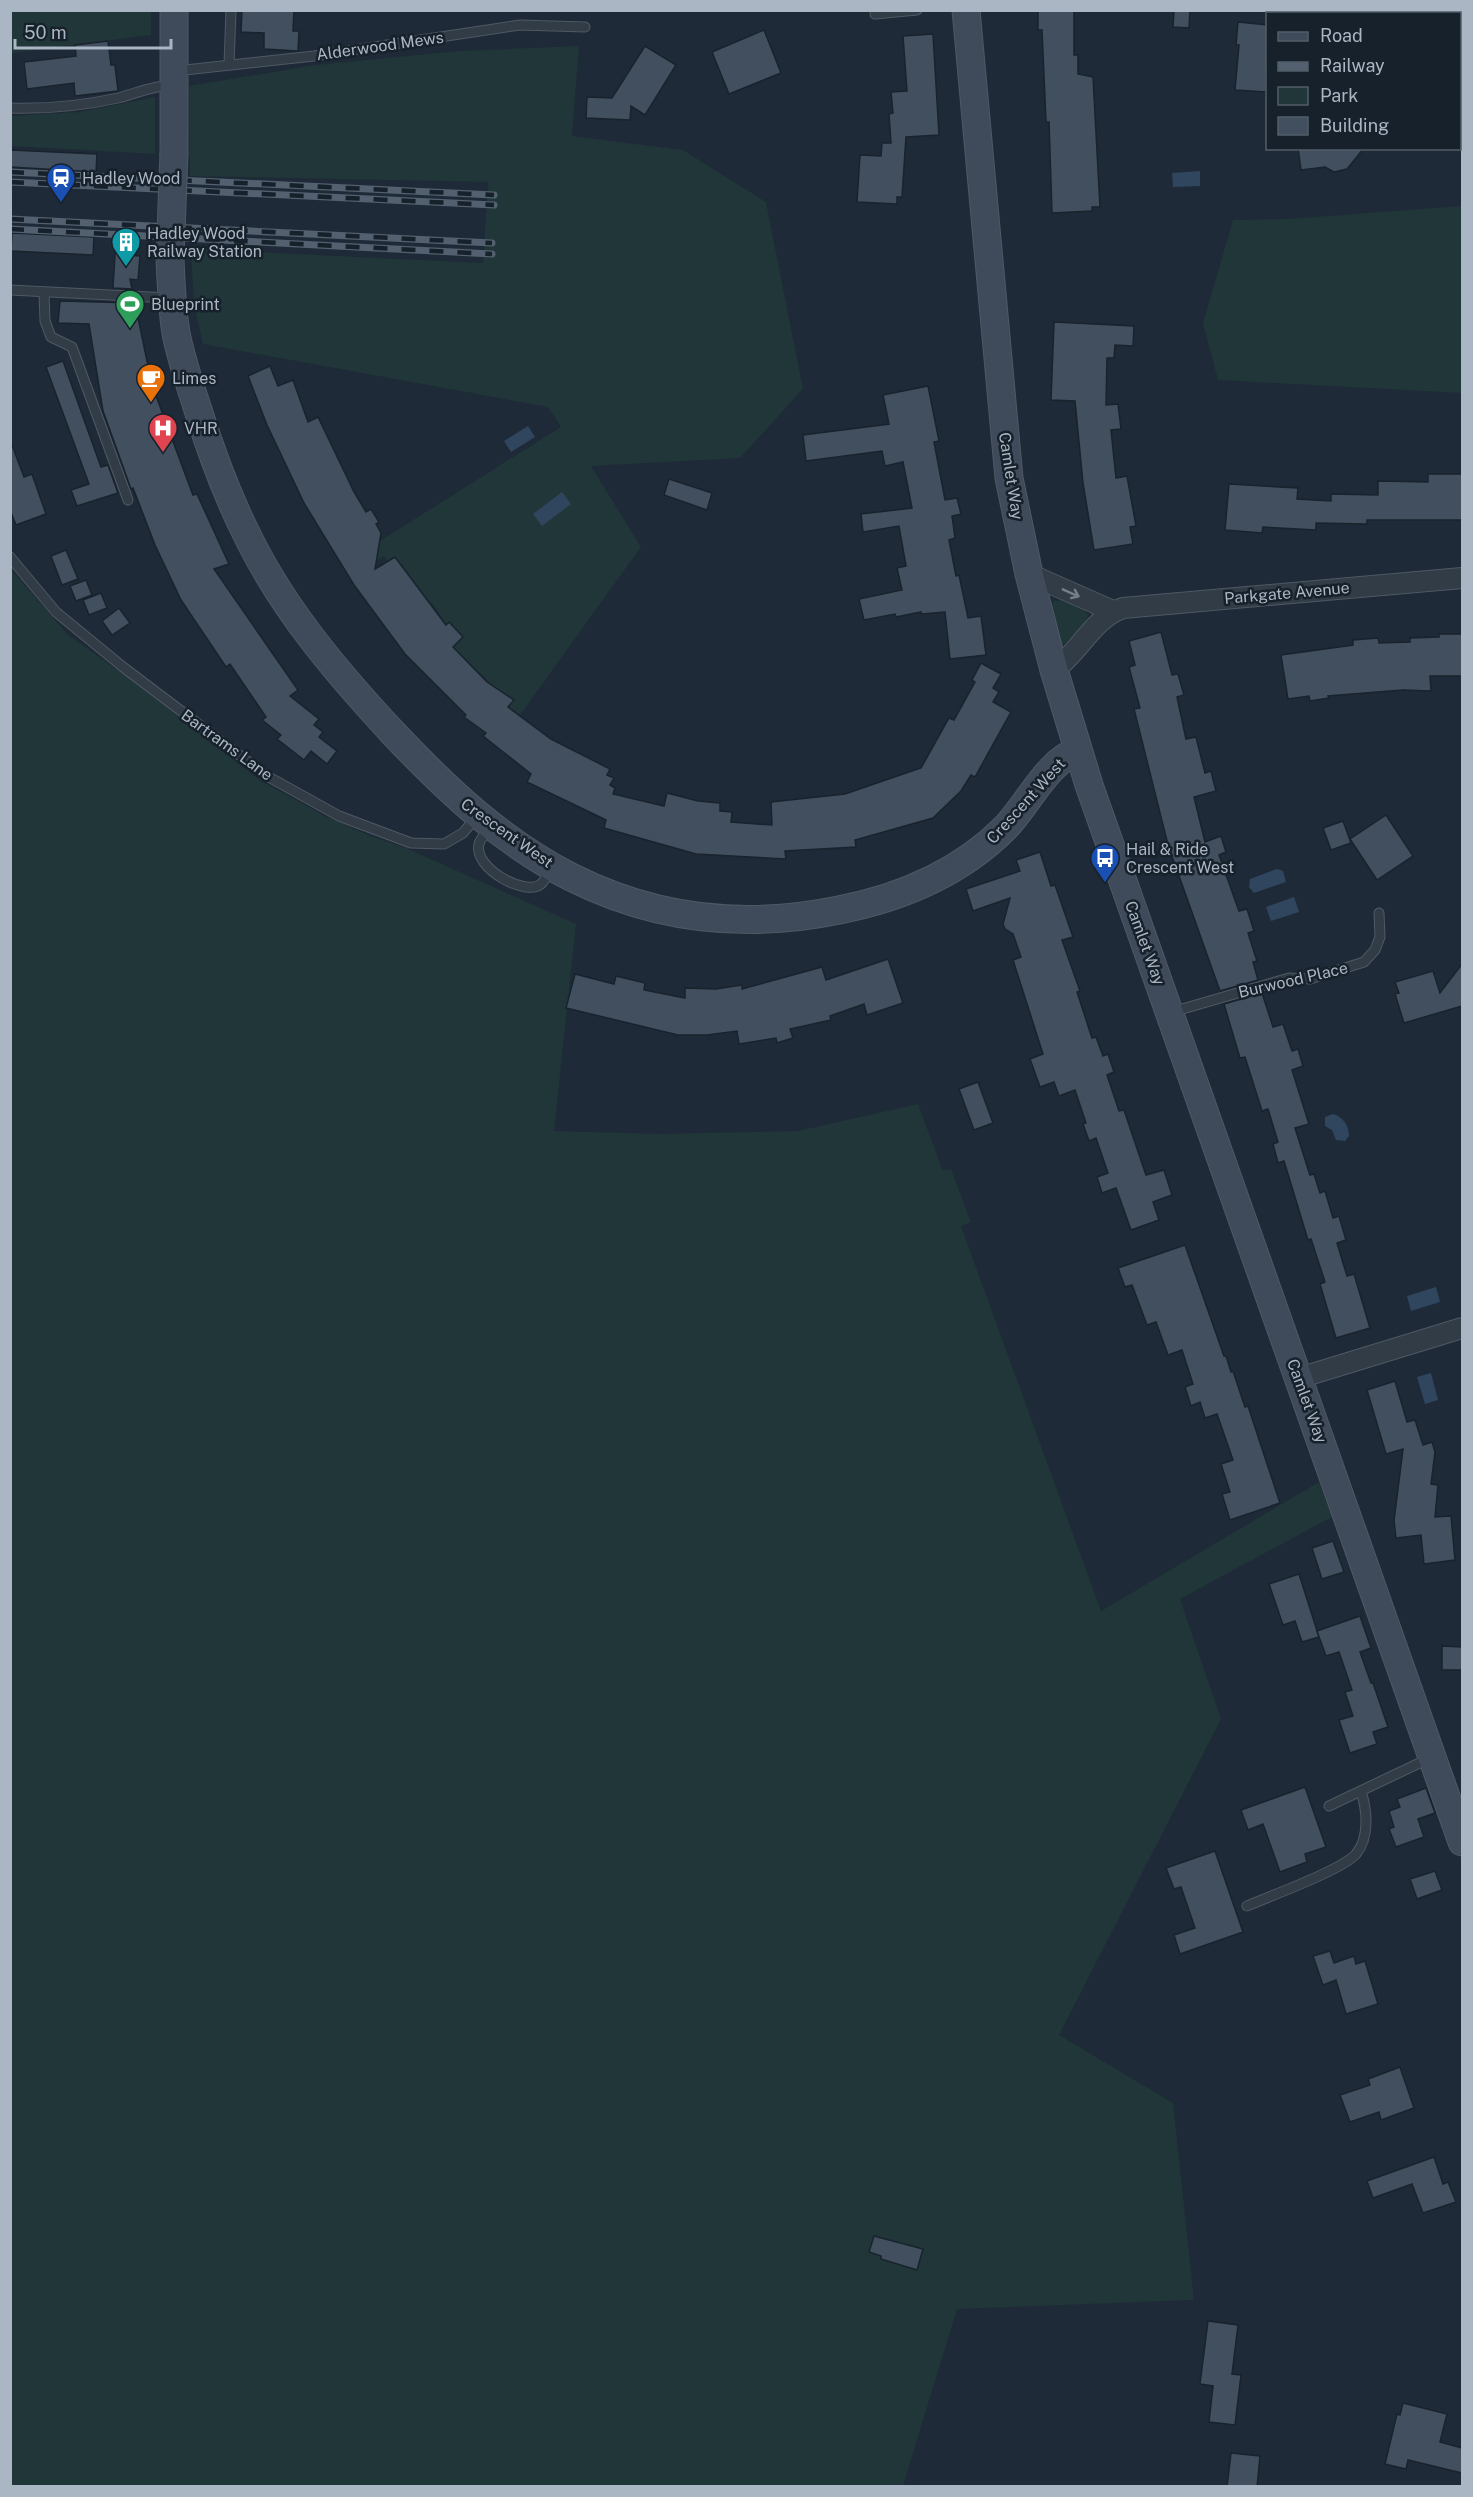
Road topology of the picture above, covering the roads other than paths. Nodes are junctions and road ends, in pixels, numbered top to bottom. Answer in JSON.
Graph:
{"nodes":[{"id":1,"x":174,"y":10,"type":"edge"},
{"id":2,"x":231,"y":10,"type":"edge"},
{"id":3,"x":917,"y":10,"type":"edge"},
{"id":4,"x":966,"y":10,"type":"edge"},
{"id":5,"x":875,"y":14,"type":"dead end"},
{"id":6,"x":585,"y":27,"type":"dead end"},
{"id":7,"x":229,"y":65,"type":"junction"},
{"id":8,"x":174,"y":78,"type":"junction"},
{"id":9,"x":10,"y":108,"type":"edge"},
{"id":10,"x":10,"y":290,"type":"edge"},
{"id":11,"x":44,"y":292,"type":"junction"},
{"id":12,"x":172,"y":298,"type":"junction"},
{"id":13,"x":128,"y":500,"type":"dead end"},
{"id":14,"x":10,"y":557,"type":"edge"},
{"id":15,"x":1029,"y":574,"type":"junction"},
{"id":16,"x":1462,"y":578,"type":"edge"},
{"id":17,"x":1113,"y":611,"type":"junction"},
{"id":18,"x":1054,"y":670,"type":"junction"},
{"id":19,"x":1078,"y":751,"type":"junction"},
{"id":20,"x":484,"y":820,"type":"junction"},
{"id":21,"x":552,"y":866,"type":"junction"},
{"id":22,"x":1379,"y":913,"type":"dead end"},
{"id":23,"x":1170,"y":1013,"type":"junction"},
{"id":24,"x":1462,"y":1328,"type":"edge"},
{"id":25,"x":1299,"y":1378,"type":"junction"},
{"id":26,"x":1432,"y":1757,"type":"junction"},
{"id":27,"x":1361,"y":1791,"type":"junction"},
{"id":28,"x":1329,"y":1806,"type":"dead end"},
{"id":29,"x":1462,"y":1842,"type":"edge"},
{"id":30,"x":1247,"y":1906,"type":"dead end"}],
"edges":[{"from":1,"to":8,"type":"street","name":"Crescent West"},
{"from":2,"to":7,"type":"lane"},
{"from":3,"to":5,"type":"lane"},
{"from":4,"to":15,"type":"street","name":"Camlet Way"},
{"from":6,"to":7,"type":"lane","name":"Alderwood Mews"},
{"from":7,"to":8,"type":"lane","name":"Alderwood Mews"},
{"from":8,"to":9,"type":"lane","name":"Alderwood Mews"},
{"from":8,"to":12,"type":"street","name":"Crescent West","bridge":true},
{"from":10,"to":11,"type":"lane"},
{"from":11,"to":12,"type":"lane"},
{"from":11,"to":13,"type":"lane"},
{"from":12,"to":20,"type":"street","name":"Crescent West"},
{"from":14,"to":20,"type":"lane","name":"Bartrams Lane"},
{"from":15,"to":17,"type":"street","one_way":true},
{"from":15,"to":18,"type":"street","name":"Camlet Way"},
{"from":16,"to":17,"type":"street","name":"Parkgate Avenue"},
{"from":17,"to":18,"type":"street"},
{"from":18,"to":19,"type":"street","name":"Camlet Way"},
{"from":19,"to":21,"type":"street","name":"Crescent West"},
{"from":19,"to":23,"type":"street","name":"Camlet Way"},
{"from":20,"to":21,"type":"street","name":"Crescent West"},
{"from":20,"to":21,"type":"lane"},
{"from":22,"to":23,"type":"lane","name":"Burwood Place"},
{"from":23,"to":25,"type":"street","name":"Camlet Way"},
{"from":24,"to":25,"type":"street"},
{"from":25,"to":26,"type":"street","name":"Camlet Way"},
{"from":26,"to":27,"type":"lane"},
{"from":26,"to":29,"type":"street","name":"Camlet Way"},
{"from":27,"to":28,"type":"lane"},
{"from":27,"to":30,"type":"lane"}]}
